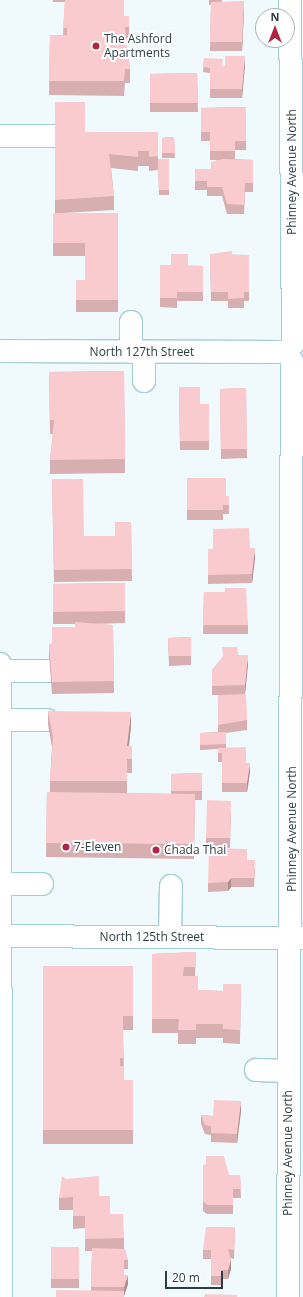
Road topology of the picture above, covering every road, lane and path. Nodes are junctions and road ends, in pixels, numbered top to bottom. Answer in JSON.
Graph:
{"nodes":[{"id":1,"x":290,"y":0,"type":"edge"},
{"id":2,"x":0,"y":136,"type":"edge"},
{"id":3,"x":57,"y":136,"type":"edge"},
{"id":4,"x":131,"y":322,"type":"dead end"},
{"id":5,"x":0,"y":351,"type":"edge"},
{"id":6,"x":137,"y":352,"type":"junction"},
{"id":7,"x":295,"y":353,"type":"edge"},
{"id":8,"x":144,"y":381,"type":"dead end"},
{"id":9,"x":0,"y":664,"type":"edge"},
{"id":10,"x":49,"y":670,"type":"edge"},
{"id":11,"x":0,"y":671,"type":"edge"},
{"id":12,"x":0,"y":720,"type":"edge"},
{"id":13,"x":47,"y":720,"type":"edge"},
{"id":14,"x":1,"y":884,"type":"junction"},
{"id":15,"x":42,"y":884,"type":"dead end"},
{"id":16,"x":171,"y":886,"type":"dead end"},
{"id":17,"x":1,"y":936,"type":"edge"},
{"id":18,"x":170,"y":937,"type":"junction"},
{"id":19,"x":297,"y":938,"type":"edge"},
{"id":20,"x":256,"y":1070,"type":"dead end"},
{"id":21,"x":288,"y":1071,"type":"junction"},
{"id":22,"x":1,"y":1121,"type":"edge"},
{"id":23,"x":1,"y":1297,"type":"edge"},
{"id":24,"x":288,"y":1297,"type":"edge"}],
"edges":[{"from":1,"to":7,"type":"street","name":"Phinney Avenue North"},
{"from":2,"to":3,"type":"street"},
{"from":4,"to":6,"type":"street"},
{"from":5,"to":6,"type":"street","name":"North 127th Street"},
{"from":6,"to":7,"type":"street","name":"North 127th Street"},
{"from":6,"to":8,"type":"street"},
{"from":7,"to":19,"type":"street","name":"Phinney Avenue North"},
{"from":9,"to":11,"type":"street"},
{"from":10,"to":11,"type":"street"},
{"from":11,"to":12,"type":"street"},
{"from":12,"to":13,"type":"street"},
{"from":12,"to":14,"type":"street"},
{"from":14,"to":15,"type":"street"},
{"from":14,"to":17,"type":"street"},
{"from":16,"to":18,"type":"street"},
{"from":17,"to":18,"type":"street","name":"North 125th Street"},
{"from":17,"to":22,"type":"street"},
{"from":18,"to":19,"type":"street","name":"North 125th Street"},
{"from":19,"to":21,"type":"street","name":"Phinney Avenue North"},
{"from":20,"to":21,"type":"street"},
{"from":21,"to":24,"type":"street","name":"Phinney Avenue North"},
{"from":22,"to":23,"type":"street"}]}
